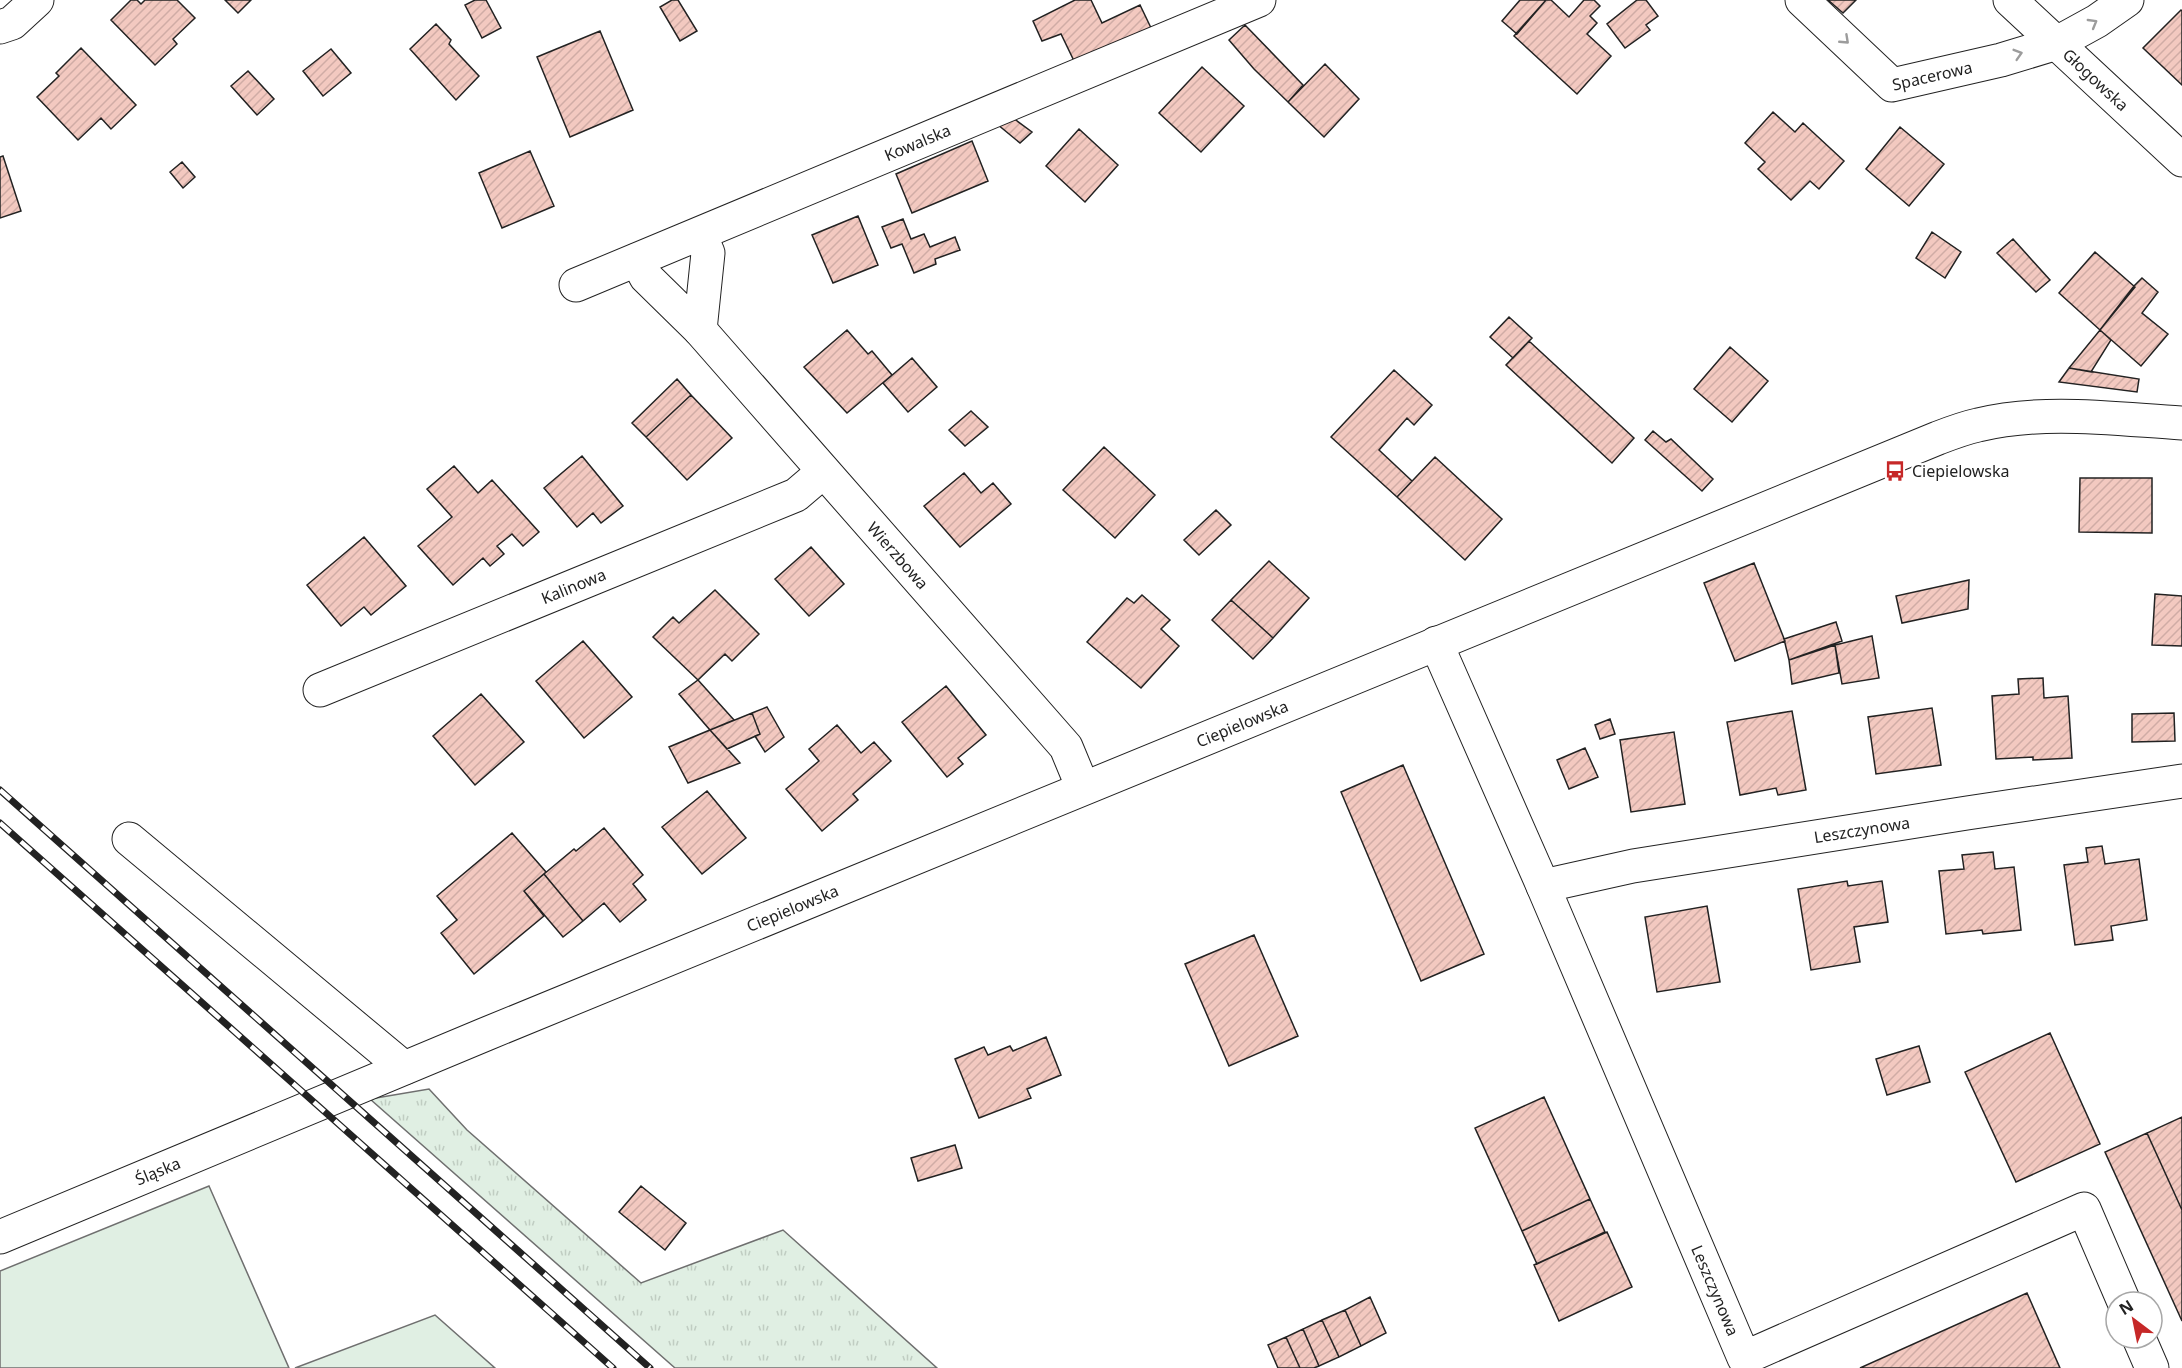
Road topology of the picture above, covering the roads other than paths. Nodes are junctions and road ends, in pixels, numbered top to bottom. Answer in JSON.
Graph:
{"nodes":[{"id":1,"x":37,"y":0,"type":"edge"},
{"id":2,"x":1259,"y":0,"type":"edge"},
{"id":3,"x":1802,"y":0,"type":"edge"},
{"id":4,"x":2010,"y":0,"type":"edge"},
{"id":5,"x":2127,"y":0,"type":"edge"},
{"id":6,"x":0,"y":27,"type":"edge"},
{"id":7,"x":2057,"y":43,"type":"junction"},
{"id":8,"x":2182,"y":160,"type":"edge"},
{"id":9,"x":700,"y":234,"type":"junction"},
{"id":10,"x":637,"y":260,"type":"junction"},
{"id":11,"x":576,"y":285,"type":"dead end"},
{"id":12,"x":700,"y":330,"type":"junction"},
{"id":13,"x":2182,"y":423,"type":"edge"},
{"id":14,"x":823,"y":472,"type":"junction"},
{"id":15,"x":1436,"y":643,"type":"junction"},
{"id":16,"x":320,"y":690,"type":"dead end"},
{"id":17,"x":2182,"y":781,"type":"edge"},
{"id":18,"x":1083,"y":788,"type":"junction"},
{"id":19,"x":129,"y":839,"type":"dead end"},
{"id":20,"x":1543,"y":886,"type":"junction"},
{"id":21,"x":404,"y":1068,"type":"junction"},
{"id":22,"x":317,"y":1105,"type":"joint"},
{"id":23,"x":0,"y":1237,"type":"edge"},
{"id":24,"x":2119,"y":1290,"type":"edge"},
{"id":25,"x":2144,"y":1350,"type":"edge"},
{"id":26,"x":1732,"y":1363,"type":"edge"},
{"id":27,"x":2152,"y":1368,"type":"edge"}],
"edges":[{"from":1,"to":6,"type":"street"},
{"from":2,"to":9,"type":"street","name":"Kowalska"},
{"from":3,"to":7,"type":"street","name":"Spacerowa","one_way":true},
{"from":4,"to":7,"type":"street","name":"Głogowska"},
{"from":7,"to":5,"type":"street","one_way":true},
{"from":7,"to":8,"type":"street","name":"Głogowska"},
{"from":9,"to":10,"type":"street","name":"Kowalska"},
{"from":9,"to":12,"type":"street"},
{"from":10,"to":11,"type":"street","name":"Kowalska"},
{"from":10,"to":12,"type":"street","name":"Wierzbowa"},
{"from":12,"to":14,"type":"street","name":"Wierzbowa"},
{"from":13,"to":15,"type":"street","name":"Ciepielowska"},
{"from":14,"to":16,"type":"street","name":"Kalinowa"},
{"from":14,"to":18,"type":"street","name":"Wierzbowa"},
{"from":15,"to":18,"type":"street","name":"Ciepielowska"},
{"from":15,"to":20,"type":"street","name":"Leszczynowa"},
{"from":17,"to":20,"type":"street","name":"Leszczynowa"},
{"from":18,"to":21,"type":"street","name":"Ciepielowska"},
{"from":19,"to":21,"type":"street"},
{"from":20,"to":26,"type":"street","name":"Leszczynowa"},
{"from":21,"to":22,"type":"street","name":"Ciepielowska"},
{"from":22,"to":23,"type":"street","name":"Śląska"},
{"from":24,"to":26,"type":"street","name":"Leszczynowa"},
{"from":25,"to":27,"type":"street"}]}
